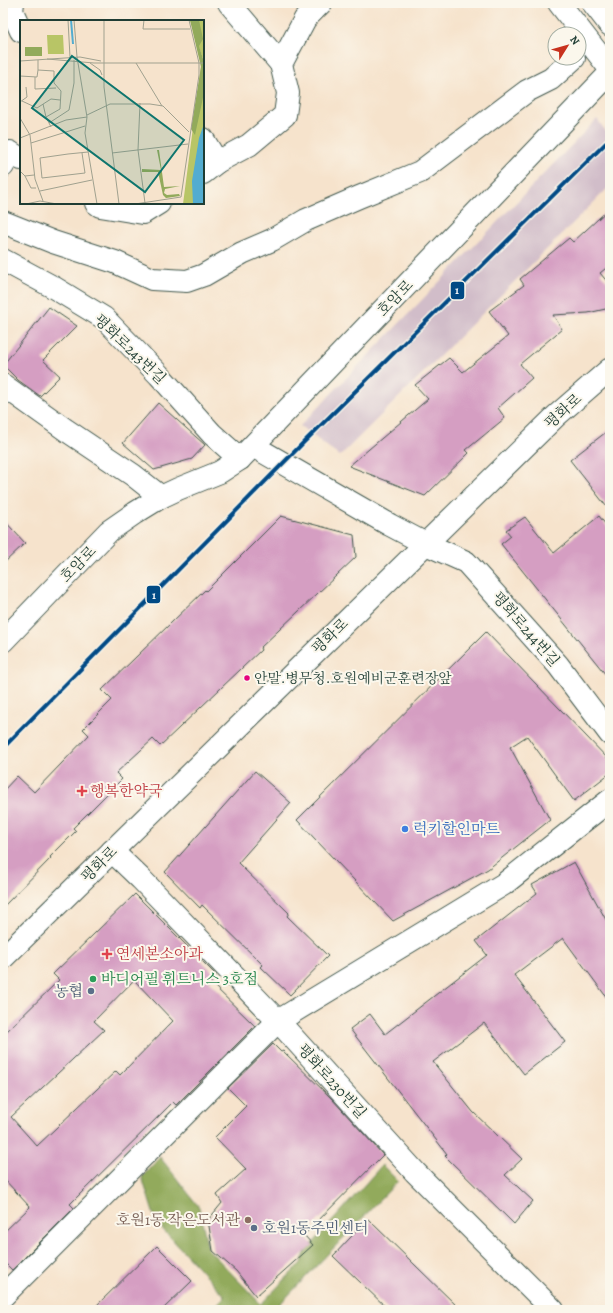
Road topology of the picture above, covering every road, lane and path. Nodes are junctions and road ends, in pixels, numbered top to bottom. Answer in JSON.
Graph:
{"nodes":[{"id":1,"x":13,"y":3,"type":"edge"},
{"id":2,"x":229,"y":3,"type":"edge"},
{"id":3,"x":321,"y":3,"type":"edge"},
{"id":4,"x":559,"y":3,"type":"edge"},
{"id":5,"x":593,"y":3,"type":"edge"},
{"id":6,"x":610,"y":25,"type":"edge"},
{"id":7,"x":572,"y":26,"type":"edge"},
{"id":8,"x":20,"y":29,"type":"edge"},
{"id":9,"x":587,"y":51,"type":"edge"},
{"id":10,"x":281,"y":64,"type":"junction"},
{"id":11,"x":565,"y":66,"type":"edge"},
{"id":12,"x":610,"y":69,"type":"edge"},
{"id":13,"x":610,"y":73,"type":"edge"},
{"id":14,"x":204,"y":143,"type":"edge"},
{"id":15,"x":210,"y":168,"type":"edge"},
{"id":16,"x":97,"y":204,"type":"edge"},
{"id":17,"x":157,"y":204,"type":"edge"},
{"id":18,"x":3,"y":222,"type":"edge"},
{"id":19,"x":3,"y":260,"type":"edge"},
{"id":20,"x":610,"y":370,"type":"edge"},
{"id":21,"x":3,"y":385,"type":"edge"},
{"id":22,"x":247,"y":453,"type":"junction"},
{"id":23,"x":161,"y":497,"type":"junction"},
{"id":24,"x":426,"y":544,"type":"junction"},
{"id":25,"x":3,"y":641,"type":"edge"},
{"id":26,"x":610,"y":734,"type":"edge"},
{"id":27,"x":610,"y":800,"type":"edge"},
{"id":28,"x":112,"y":851,"type":"junction"},
{"id":29,"x":3,"y":958,"type":"edge"},
{"id":30,"x":278,"y":1021,"type":"junction"},
{"id":31,"x":3,"y":1296,"type":"edge"},
{"id":32,"x":553,"y":1310,"type":"edge"}],
"edges":[{"from":1,"to":8,"type":"street"},
{"from":2,"to":10,"type":"street"},
{"from":3,"to":10,"type":"street"},
{"from":4,"to":7,"type":"street"},
{"from":5,"to":6,"type":"street"},
{"from":9,"to":12,"type":"street"},
{"from":10,"to":15,"type":"street"},
{"from":11,"to":18,"type":"street"},
{"from":13,"to":22,"type":"street","name":"호암로"},
{"from":14,"to":15,"type":"street"},
{"from":16,"to":17,"type":"street"},
{"from":19,"to":22,"type":"street","name":"평화로243번길"},
{"from":20,"to":24,"type":"street","name":"평화로"},
{"from":21,"to":23,"type":"street"},
{"from":22,"to":23,"type":"street","name":"호암로"},
{"from":22,"to":24,"type":"street","name":"평화로243번길"},
{"from":23,"to":25,"type":"street","name":"호암로"},
{"from":24,"to":26,"type":"street","name":"평화로244번길"},
{"from":24,"to":28,"type":"street","name":"평화로"},
{"from":27,"to":30,"type":"street"},
{"from":28,"to":29,"type":"street","name":"평화로"},
{"from":28,"to":30,"type":"street","name":"평화로230번길"},
{"from":30,"to":31,"type":"street"},
{"from":30,"to":32,"type":"street","name":"평화로230번길"}]}
